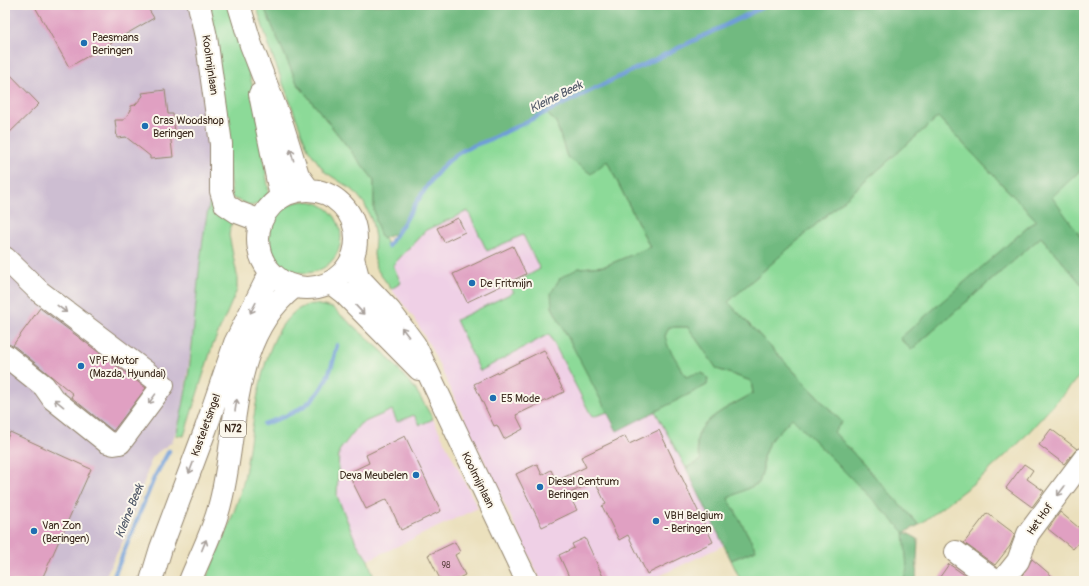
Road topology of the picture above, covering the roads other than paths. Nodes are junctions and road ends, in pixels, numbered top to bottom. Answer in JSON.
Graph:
{"nodes":[{"id":1,"x":199,"y":5,"type":"edge"},
{"id":2,"x":239,"y":5,"type":"edge"},
{"id":3,"x":252,"y":45,"type":"junction"},
{"id":4,"x":309,"y":190,"type":"junction"},
{"id":5,"x":281,"y":197,"type":"junction"},
{"id":6,"x":261,"y":221,"type":"junction"},
{"id":7,"x":5,"y":258,"type":"edge"},
{"id":8,"x":353,"y":258,"type":"junction"},
{"id":9,"x":270,"y":273,"type":"junction"},
{"id":10,"x":331,"y":283,"type":"junction"},
{"id":11,"x":294,"y":287,"type":"junction"},
{"id":12,"x":5,"y":355,"type":"edge"},
{"id":13,"x":430,"y":379,"type":"junction"},
{"id":14,"x":1084,"y":459,"type":"edge"},
{"id":15,"x":956,"y":552,"type":"dead end"},
{"id":16,"x":151,"y":581,"type":"edge"},
{"id":17,"x":190,"y":581,"type":"edge"},
{"id":18,"x":527,"y":581,"type":"edge"},
{"id":19,"x":995,"y":581,"type":"edge"},
{"id":20,"x":1002,"y":581,"type":"edge"}],
"edges":[{"from":1,"to":6,"type":"main road","name":"Koolmijnlaan"},
{"from":2,"to":3,"type":"main road"},
{"from":4,"to":3,"type":"main road","one_way":true},
{"from":3,"to":5,"type":"main road"},
{"from":4,"to":5,"type":"main road"},
{"from":4,"to":8,"type":"main road"},
{"from":5,"to":6,"type":"main road"},
{"from":6,"to":9,"type":"main road"},
{"from":7,"to":12,"type":"main road","one_way":true},
{"from":8,"to":10,"type":"main road"},
{"from":13,"to":8,"type":"main road","name":"Koolmijnlaan","one_way":true},
{"from":9,"to":11,"type":"main road"},
{"from":9,"to":16,"type":"main road","name":"Kasteletsingel","number":"N72","one_way":true},
{"from":10,"to":11,"type":"main road"},
{"from":10,"to":13,"type":"main road","name":"Koolmijnlaan","one_way":true},
{"from":17,"to":11,"type":"main road","name":"Kasteletsingel","number":"N72","one_way":true},
{"from":13,"to":18,"type":"main road","name":"Koolmijnlaan"},
{"from":14,"to":20,"type":"main road","name":"Het Hof","one_way":true},
{"from":15,"to":19,"type":"main road"}]}
